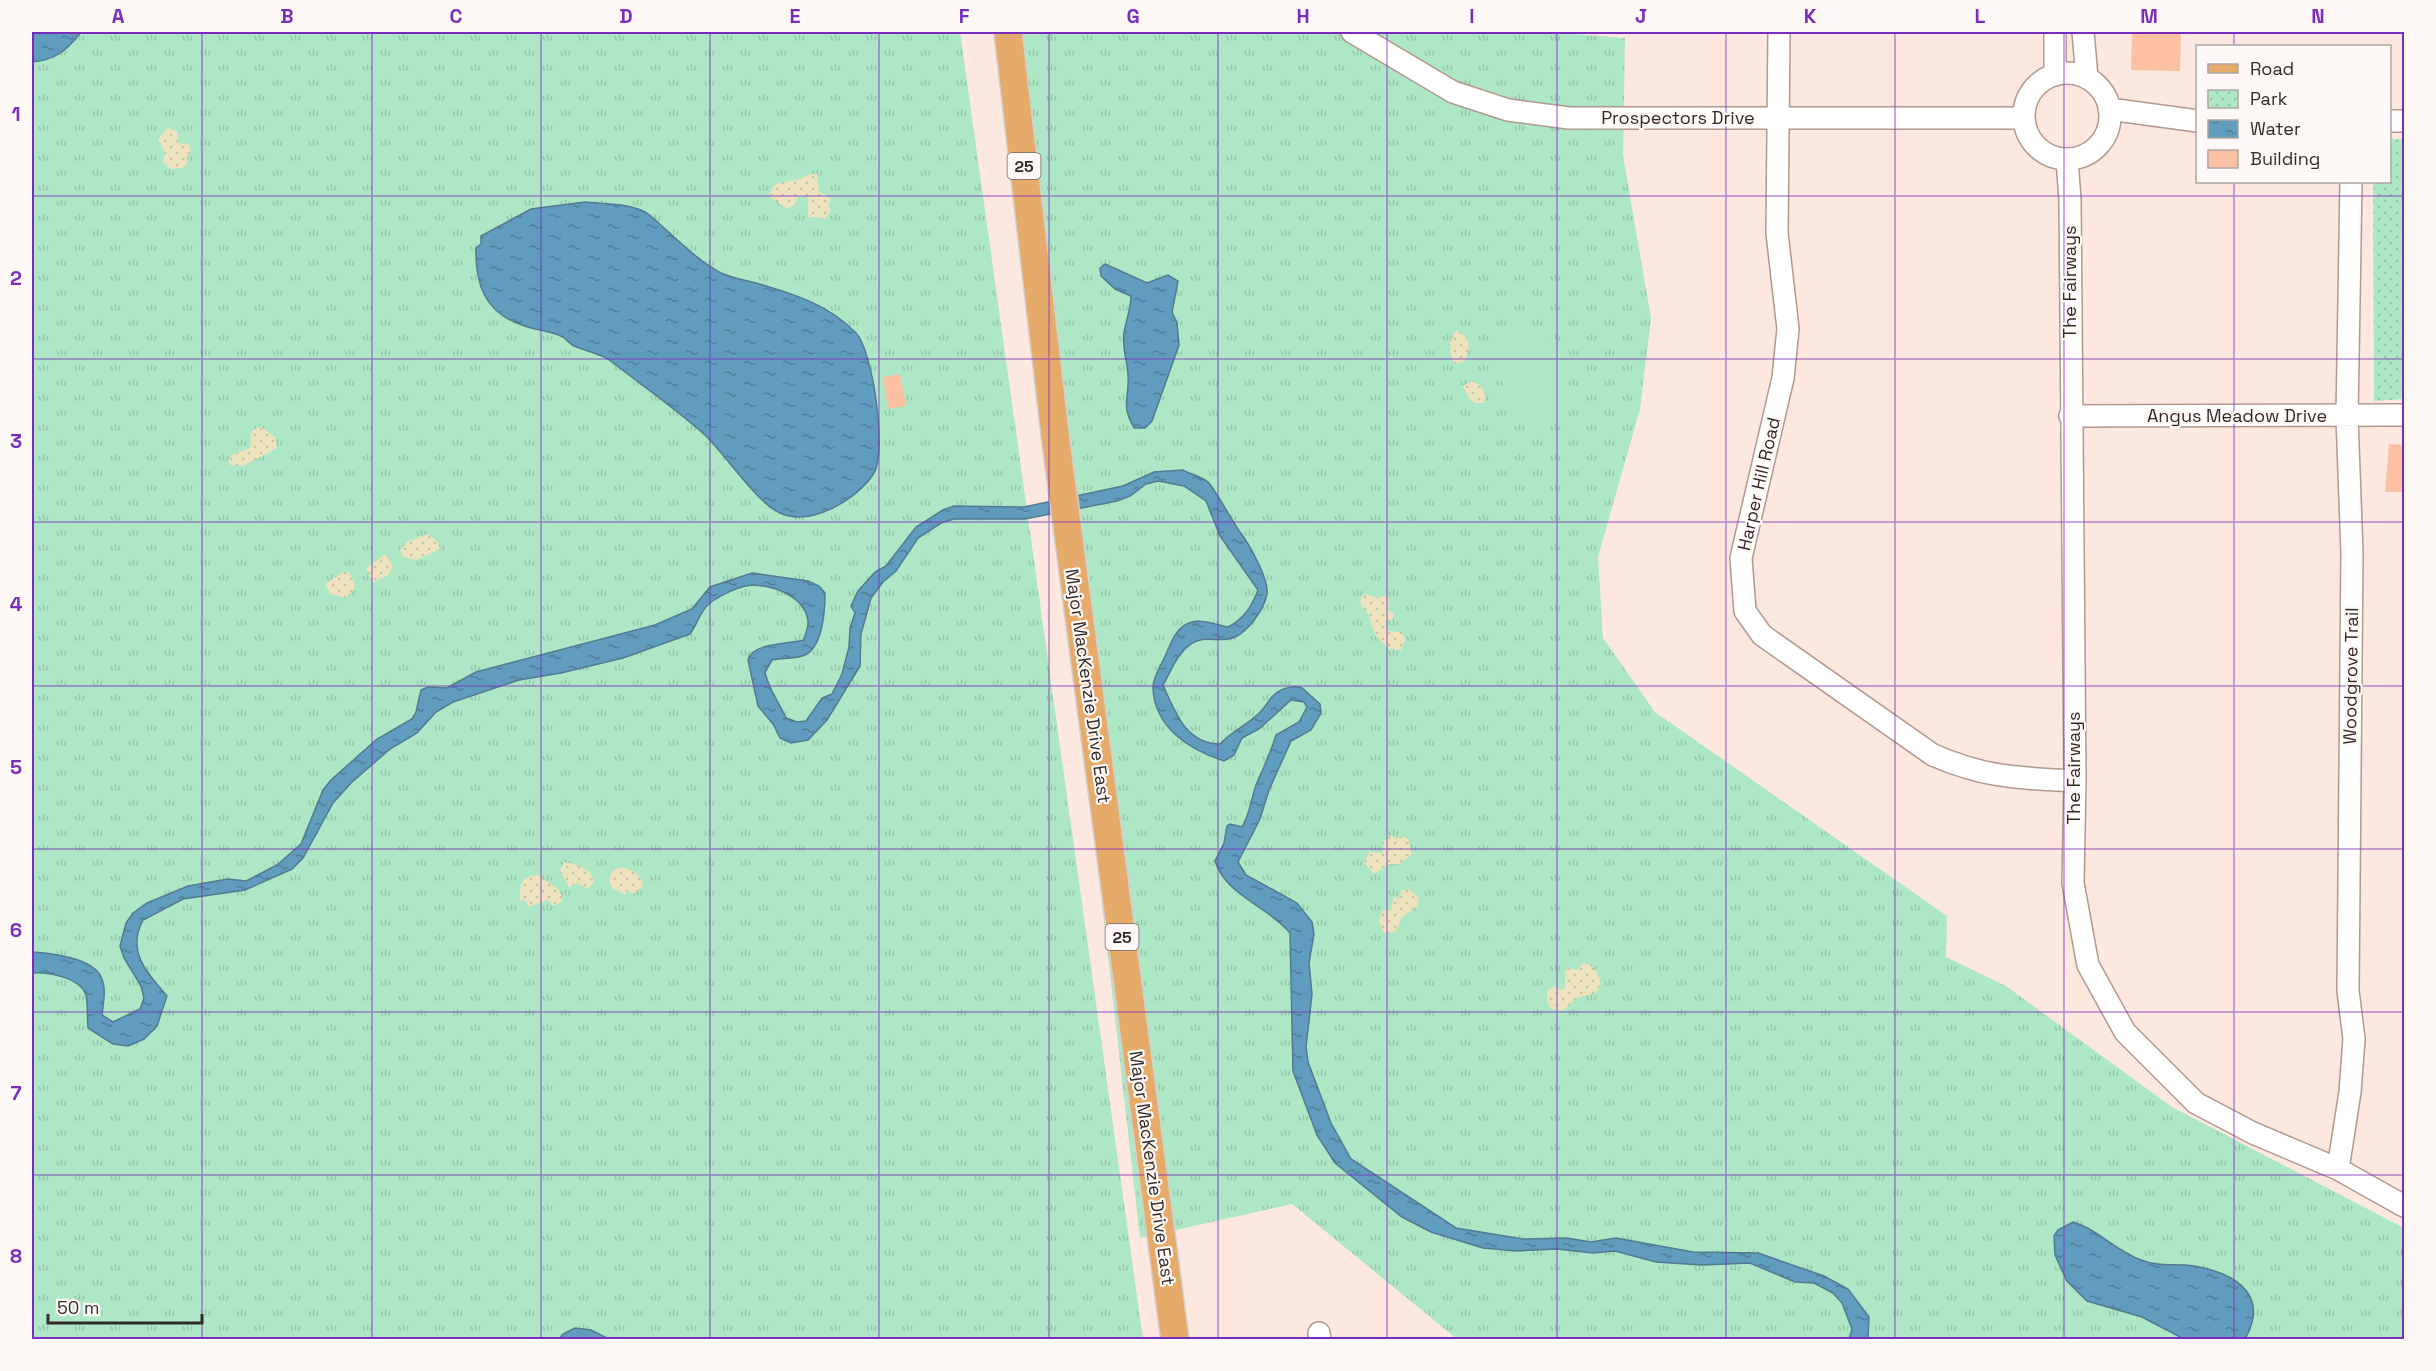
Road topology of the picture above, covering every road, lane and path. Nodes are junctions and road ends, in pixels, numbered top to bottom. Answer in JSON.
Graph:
{"nodes":[{"id":1,"x":1008,"y":32,"type":"edge"},
{"id":2,"x":1779,"y":32,"type":"edge"},
{"id":3,"x":2055,"y":32,"type":"edge"},
{"id":4,"x":2083,"y":32,"type":"edge"},
{"id":5,"x":1361,"y":34,"type":"edge"},
{"id":6,"x":2055,"y":75,"type":"junction"},
{"id":7,"x":2087,"y":78,"type":"junction"},
{"id":8,"x":2109,"y":109,"type":"junction"},
{"id":9,"x":1777,"y":118,"type":"junction"},
{"id":10,"x":2024,"y":118,"type":"junction"},
{"id":11,"x":2196,"y":121,"type":"edge"},
{"id":12,"x":2067,"y":159,"type":"junction"},
{"id":13,"x":2351,"y":183,"type":"edge"},
{"id":14,"x":2404,"y":415,"type":"edge"},
{"id":15,"x":2070,"y":416,"type":"junction"},
{"id":16,"x":2348,"y":417,"type":"junction"},
{"id":17,"x":2075,"y":781,"type":"junction"},
{"id":18,"x":2338,"y":1168,"type":"junction"},
{"id":19,"x":2404,"y":1206,"type":"edge"},
{"id":20,"x":1175,"y":1340,"type":"edge"}],
"edges":[{"from":1,"to":20,"type":"main road","name":"Major MacKenzie Drive East","number":"25"},
{"from":2,"to":9,"type":"street","name":"Harper Hill Road"},
{"from":3,"to":6,"type":"street"},
{"from":4,"to":7,"type":"street"},
{"from":5,"to":9,"type":"street","name":"Prospectors Drive"},
{"from":6,"to":7,"type":"street"},
{"from":6,"to":10,"type":"street"},
{"from":7,"to":8,"type":"street"},
{"from":8,"to":11,"type":"street"},
{"from":8,"to":12,"type":"street"},
{"from":9,"to":10,"type":"street","name":"Prospectors Drive"},
{"from":9,"to":17,"type":"street","name":"Harper Hill Road"},
{"from":10,"to":12,"type":"street"},
{"from":12,"to":15,"type":"street","name":"The Fairways"},
{"from":13,"to":16,"type":"street","name":"Woodgrove Trail"},
{"from":14,"to":16,"type":"street","name":"Angus Meadow Drive"},
{"from":15,"to":16,"type":"street","name":"Angus Meadow Drive"},
{"from":15,"to":17,"type":"street","name":"The Fairways"},
{"from":16,"to":18,"type":"street","name":"Woodgrove Trail"},
{"from":17,"to":18,"type":"street","name":"The Fairways"},
{"from":18,"to":19,"type":"street","name":"The Fairways"}]}
